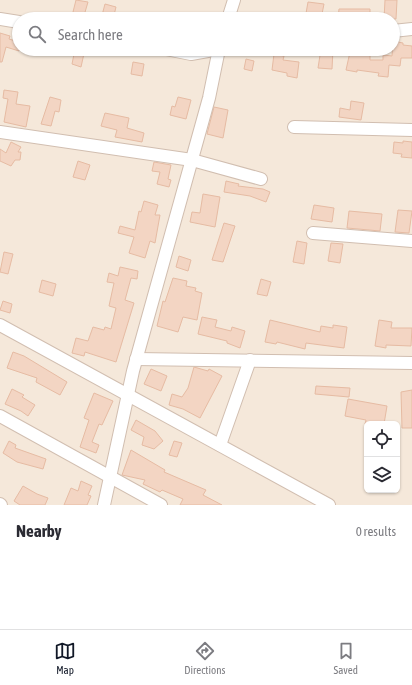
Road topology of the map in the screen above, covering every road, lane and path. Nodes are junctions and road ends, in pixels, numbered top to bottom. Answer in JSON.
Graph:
{"nodes":[{"id":1,"x":234,"y":0,"type":"edge"},
{"id":2,"x":230,"y":12,"type":"edge"},
{"id":3,"x":0,"y":19,"type":"edge"},
{"id":4,"x":12,"y":21,"type":"edge"},
{"id":5,"x":412,"y":29,"type":"edge"},
{"id":6,"x":400,"y":30,"type":"edge"},
{"id":7,"x":217,"y":56,"type":"edge"},
{"id":8,"x":294,"y":127,"type":"dead end"},
{"id":9,"x":412,"y":130,"type":"edge"},
{"id":10,"x":0,"y":132,"type":"edge"},
{"id":11,"x":192,"y":160,"type":"junction"},
{"id":12,"x":261,"y":179,"type":"dead end"},
{"id":13,"x":313,"y":233,"type":"dead end"},
{"id":14,"x":412,"y":241,"type":"edge"},
{"id":15,"x":0,"y":325,"type":"edge"},
{"id":16,"x":136,"y":359,"type":"junction"},
{"id":17,"x":250,"y":360,"type":"junction"},
{"id":18,"x":412,"y":363,"type":"edge"},
{"id":19,"x":128,"y":394,"type":"junction"},
{"id":20,"x":0,"y":416,"type":"edge"},
{"id":21,"x":220,"y":445,"type":"junction"},
{"id":22,"x":110,"y":477,"type":"junction"},
{"id":23,"x":104,"y":505,"type":"edge"},
{"id":24,"x":161,"y":505,"type":"edge"},
{"id":25,"x":329,"y":505,"type":"edge"}],
"edges":[{"from":1,"to":2,"type":"street"},
{"from":3,"to":4,"type":"street"},
{"from":5,"to":6,"type":"street"},
{"from":7,"to":11,"type":"street"},
{"from":8,"to":9,"type":"street"},
{"from":10,"to":11,"type":"street"},
{"from":11,"to":12,"type":"street"},
{"from":11,"to":16,"type":"street"},
{"from":13,"to":14,"type":"street"},
{"from":15,"to":19,"type":"street"},
{"from":16,"to":17,"type":"street"},
{"from":16,"to":19,"type":"street"},
{"from":17,"to":18,"type":"street"},
{"from":17,"to":21,"type":"street"},
{"from":19,"to":21,"type":"street"},
{"from":19,"to":22,"type":"street"},
{"from":20,"to":22,"type":"street"},
{"from":21,"to":25,"type":"street"},
{"from":22,"to":23,"type":"street"},
{"from":22,"to":24,"type":"street"}]}
